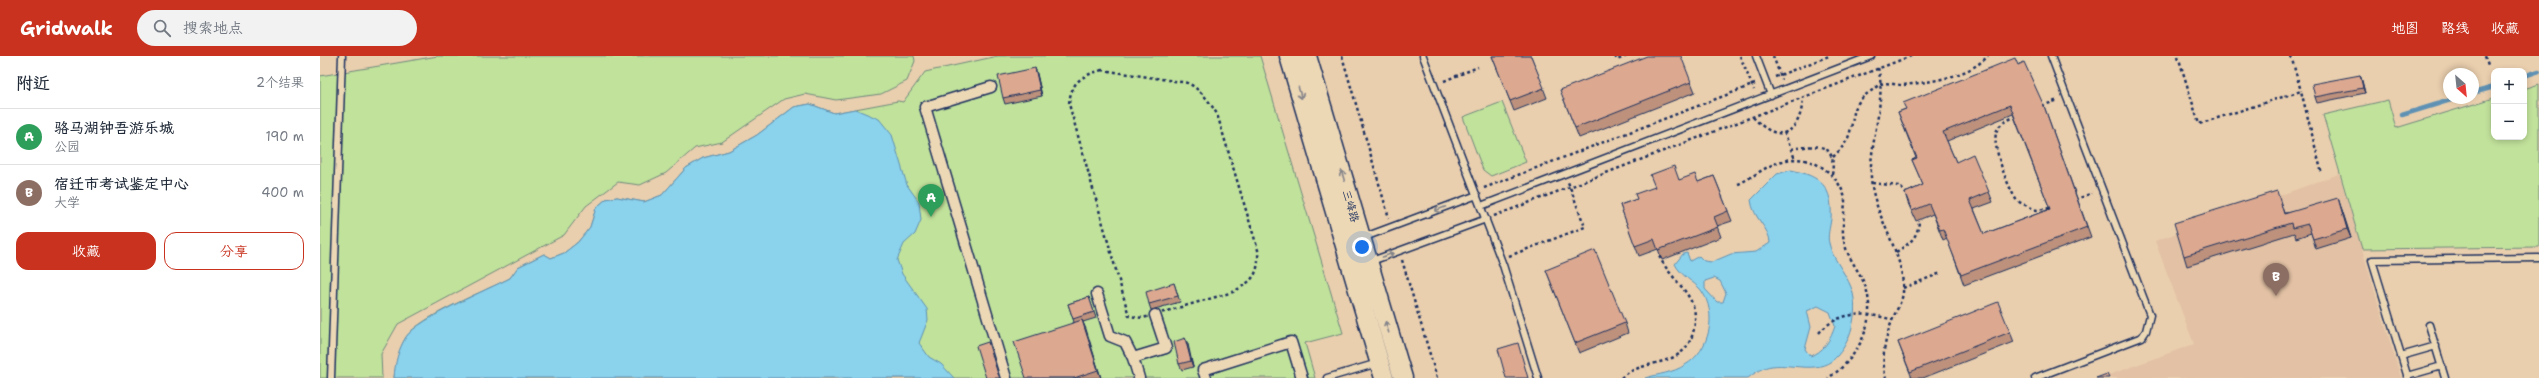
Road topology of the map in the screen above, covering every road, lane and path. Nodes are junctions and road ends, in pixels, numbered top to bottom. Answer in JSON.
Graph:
{"nodes":[{"id":1,"x":342,"y":56,"type":"edge"},
{"id":2,"x":1289,"y":56,"type":"edge"},
{"id":3,"x":1307,"y":56,"type":"edge"},
{"id":4,"x":1423,"y":56,"type":"edge"},
{"id":5,"x":1615,"y":56,"type":"edge"},
{"id":6,"x":1627,"y":56,"type":"edge"},
{"id":7,"x":1740,"y":56,"type":"edge"},
{"id":8,"x":1756,"y":56,"type":"edge"},
{"id":9,"x":1829,"y":56,"type":"edge"},
{"id":10,"x":1871,"y":56,"type":"edge"},
{"id":11,"x":1912,"y":56,"type":"edge"},
{"id":12,"x":1988,"y":56,"type":"edge"},
{"id":13,"x":2051,"y":56,"type":"edge"},
{"id":14,"x":2178,"y":56,"type":"edge"},
{"id":15,"x":2291,"y":56,"type":"edge"},
{"id":16,"x":2485,"y":56,"type":"edge"},
{"id":17,"x":1876,"y":62,"type":"dead end"},
{"id":18,"x":2488,"y":65,"type":"dead end"},
{"id":19,"x":1478,"y":66,"type":"dead end"},
{"id":20,"x":1878,"y":69,"type":"junction"},
{"id":21,"x":1766,"y":80,"type":"junction"},
{"id":22,"x":1881,"y":84,"type":"junction"},
{"id":23,"x":1434,"y":85,"type":"junction"},
{"id":24,"x":1752,"y":85,"type":"junction"},
{"id":25,"x":991,"y":87,"type":"dead end"},
{"id":26,"x":2301,"y":92,"type":"junction"},
{"id":27,"x":1771,"y":95,"type":"junction"},
{"id":28,"x":2066,"y":97,"type":"junction"},
{"id":29,"x":1803,"y":98,"type":"junction"},
{"id":30,"x":1758,"y":100,"type":"junction"},
{"id":31,"x":2039,"y":108,"type":"edge"},
{"id":32,"x":1763,"y":113,"type":"junction"},
{"id":33,"x":2019,"y":115,"type":"edge"},
{"id":34,"x":1753,"y":117,"type":"junction"},
{"id":35,"x":1784,"y":132,"type":"junction"},
{"id":36,"x":1791,"y":149,"type":"junction"},
{"id":37,"x":1833,"y":157,"type":"junction"},
{"id":38,"x":1795,"y":159,"type":"junction"},
{"id":39,"x":1564,"y":174,"type":"junction"},
{"id":40,"x":2322,"y":174,"type":"dead end"},
{"id":41,"x":1832,"y":175,"type":"junction"},
{"id":42,"x":1872,"y":183,"type":"junction"},
{"id":43,"x":1738,"y":184,"type":"dead end"},
{"id":44,"x":1570,"y":188,"type":"junction"},
{"id":45,"x":2102,"y":190,"type":"junction"},
{"id":46,"x":1476,"y":193,"type":"junction"},
{"id":47,"x":1909,"y":197,"type":"edge"},
{"id":48,"x":2069,"y":202,"type":"edge"},
{"id":49,"x":1481,"y":206,"type":"junction"},
{"id":50,"x":2055,"y":206,"type":"edge"},
{"id":51,"x":1486,"y":219,"type":"junction"},
{"id":52,"x":1919,"y":221,"type":"edge"},
{"id":53,"x":1353,"y":242,"type":"junction"},
{"id":54,"x":1896,"y":252,"type":"junction"},
{"id":55,"x":1659,"y":256,"type":"edge"},
{"id":56,"x":2539,"y":258,"type":"edge"},
{"id":57,"x":1501,"y":259,"type":"junction"},
{"id":58,"x":1360,"y":266,"type":"junction"},
{"id":59,"x":1941,"y":273,"type":"dead end"},
{"id":60,"x":1903,"y":288,"type":"junction"},
{"id":61,"x":1097,"y":294,"type":"dead end"},
{"id":62,"x":1870,"y":313,"type":"junction"},
{"id":63,"x":1155,"y":315,"type":"junction"},
{"id":64,"x":1893,"y":320,"type":"junction"},
{"id":65,"x":2430,"y":325,"type":"dead end"},
{"id":66,"x":1819,"y":333,"type":"dead end"},
{"id":67,"x":2436,"y":346,"type":"junction"},
{"id":68,"x":2401,"y":356,"type":"junction"},
{"id":69,"x":1133,"y":358,"type":"junction"},
{"id":70,"x":1387,"y":364,"type":"edge"},
{"id":71,"x":2442,"y":366,"type":"junction"},
{"id":72,"x":2408,"y":377,"type":"edge"},
{"id":73,"x":331,"y":378,"type":"edge"},
{"id":74,"x":1006,"y":378,"type":"edge"},
{"id":75,"x":1139,"y":378,"type":"edge"},
{"id":76,"x":1206,"y":378,"type":"edge"},
{"id":77,"x":1302,"y":378,"type":"edge"},
{"id":78,"x":1328,"y":378,"type":"edge"},
{"id":79,"x":1403,"y":378,"type":"edge"},
{"id":80,"x":1538,"y":378,"type":"edge"},
{"id":81,"x":1621,"y":378,"type":"edge"},
{"id":82,"x":1828,"y":378,"type":"edge"},
{"id":83,"x":1886,"y":378,"type":"edge"},
{"id":84,"x":2034,"y":378,"type":"edge"},
{"id":85,"x":2445,"y":378,"type":"edge"}],
"edges":[{"from":1,"to":73,"type":"lane"},
{"from":2,"to":53,"type":"main road","name":"三峰路","one_way":true},
{"from":53,"to":3,"type":"main road","name":"三峰路","one_way":true},
{"from":4,"to":23,"type":"lane"},
{"from":5,"to":6,"type":"path"},
{"from":7,"to":24,"type":"path"},
{"from":8,"to":21,"type":"lane"},
{"from":9,"to":21,"type":"path"},
{"from":10,"to":27,"type":"lane"},
{"from":11,"to":20,"type":"path"},
{"from":12,"to":22,"type":"path"},
{"from":13,"to":28,"type":"lane"},
{"from":14,"to":26,"type":"path"},
{"from":15,"to":26,"type":"path"},
{"from":16,"to":18,"type":"path"},
{"from":17,"to":20,"type":"path"},
{"from":19,"to":23,"type":"path"},
{"from":20,"to":22,"type":"path"},
{"from":20,"to":29,"type":"path"},
{"from":21,"to":24,"type":"path"},
{"from":21,"to":27,"type":"lane"},
{"from":22,"to":37,"type":"path"},
{"from":22,"to":42,"type":"path"},
{"from":23,"to":46,"type":"lane"},
{"from":24,"to":30,"type":"path"},
{"from":24,"to":46,"type":"path"},
{"from":25,"to":74,"type":"street"},
{"from":26,"to":40,"type":"path"},
{"from":27,"to":30,"type":"lane"},
{"from":28,"to":31,"type":"path"},
{"from":28,"to":45,"type":"lane"},
{"from":29,"to":32,"type":"path"},
{"from":29,"to":35,"type":"path"},
{"from":30,"to":32,"type":"path"},
{"from":30,"to":39,"type":"lane"},
{"from":32,"to":34,"type":"path"},
{"from":33,"to":50,"type":"path"},
{"from":34,"to":35,"type":"path"},
{"from":34,"to":44,"type":"path"},
{"from":35,"to":36,"type":"path"},
{"from":36,"to":37,"type":"path"},
{"from":36,"to":38,"type":"path"},
{"from":37,"to":41,"type":"path"},
{"from":38,"to":41,"type":"path"},
{"from":38,"to":43,"type":"path"},
{"from":39,"to":44,"type":"path"},
{"from":39,"to":49,"type":"lane"},
{"from":41,"to":62,"type":"path"},
{"from":42,"to":47,"type":"path"},
{"from":42,"to":54,"type":"path"},
{"from":44,"to":51,"type":"path"},
{"from":44,"to":57,"type":"path"},
{"from":45,"to":48,"type":"path"},
{"from":45,"to":84,"type":"lane"},
{"from":46,"to":49,"type":"lane"},
{"from":46,"to":53,"type":"lane","one_way":true},
{"from":49,"to":51,"type":"lane"},
{"from":51,"to":57,"type":"lane"},
{"from":58,"to":51,"type":"lane","one_way":true},
{"from":52,"to":54,"type":"path"},
{"from":53,"to":58,"type":"main road","name":"三峰路"},
{"from":54,"to":60,"type":"path"},
{"from":55,"to":81,"type":"path"},
{"from":56,"to":68,"type":"lane"},
{"from":57,"to":80,"type":"lane"},
{"from":58,"to":70,"type":"main road","name":"三峰路"},
{"from":59,"to":60,"type":"path"},
{"from":60,"to":64,"type":"path"},
{"from":61,"to":69,"type":"street"},
{"from":62,"to":64,"type":"path"},
{"from":62,"to":66,"type":"path"},
{"from":62,"to":82,"type":"path"},
{"from":63,"to":63,"type":"path"},
{"from":63,"to":69,"type":"street"},
{"from":64,"to":83,"type":"path"},
{"from":65,"to":67,"type":"lane"},
{"from":67,"to":68,"type":"lane"},
{"from":67,"to":71,"type":"lane"},
{"from":68,"to":72,"type":"lane"},
{"from":69,"to":75,"type":"street"},
{"from":70,"to":78,"type":"lane"},
{"from":70,"to":79,"type":"main road","name":"三峰路"},
{"from":71,"to":72,"type":"lane"},
{"from":71,"to":85,"type":"lane"},
{"from":76,"to":77,"type":"street"}]}
